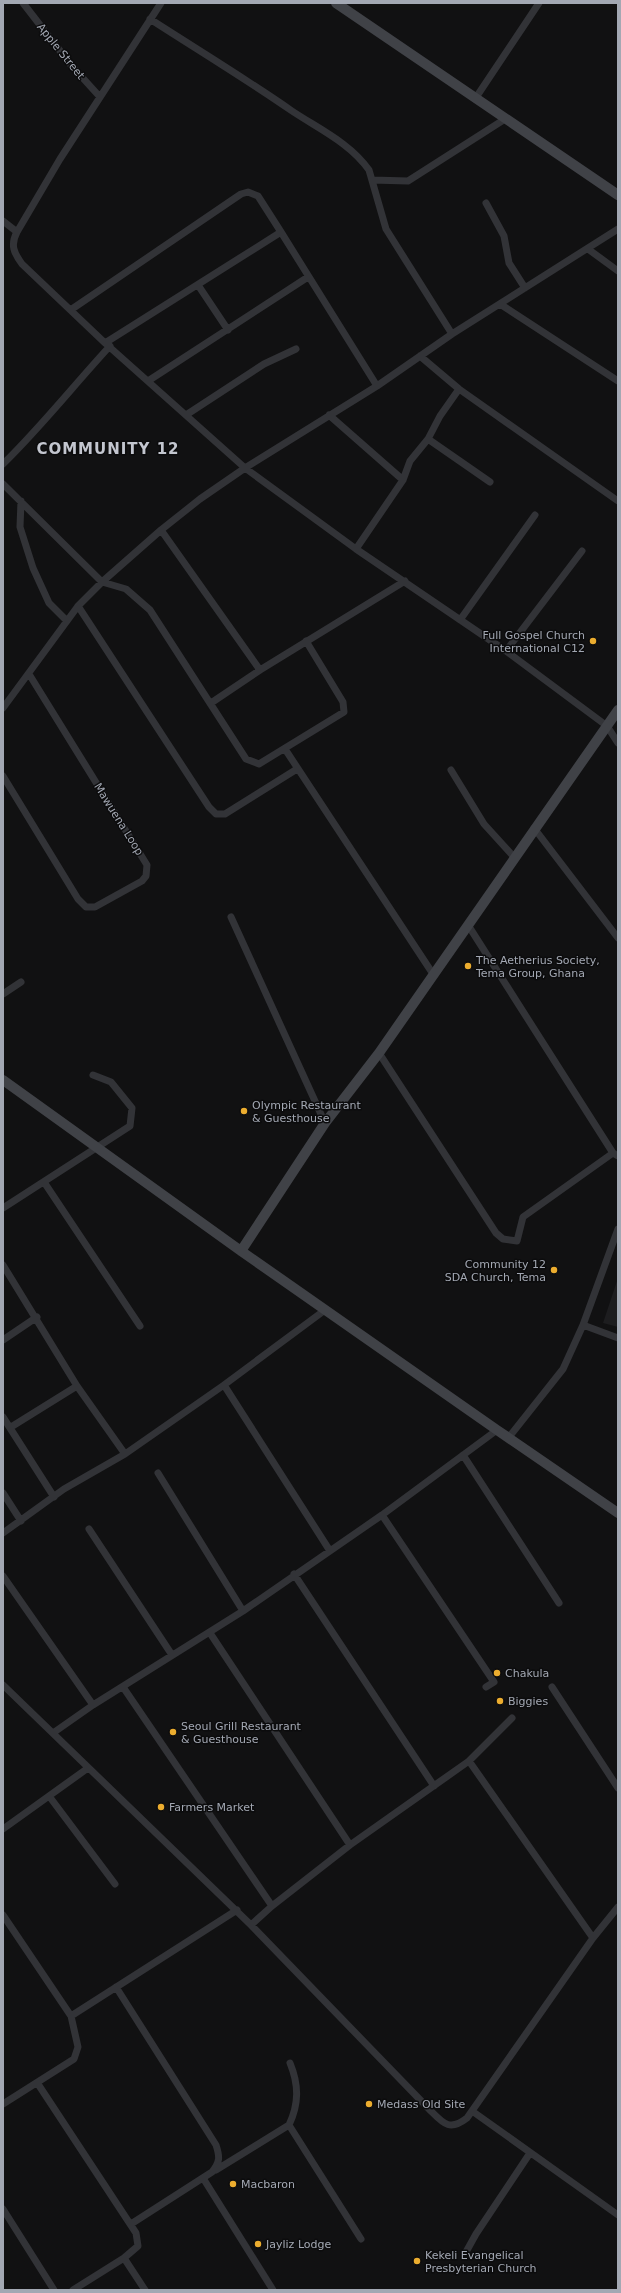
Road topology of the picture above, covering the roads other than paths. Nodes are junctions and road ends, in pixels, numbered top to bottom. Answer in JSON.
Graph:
{"nodes":[{"id":1,"x":23,"y":3,"type":"edge"},
{"id":2,"x":161,"y":3,"type":"edge"},
{"id":3,"x":336,"y":3,"type":"edge"},
{"id":4,"x":539,"y":3,"type":"edge"},
{"id":5,"x":150,"y":19,"type":"junction"},
{"id":6,"x":100,"y":97,"type":"junction"},
{"id":7,"x":475,"y":99,"type":"junction"},
{"id":8,"x":504,"y":119,"type":"junction"},
{"id":9,"x":372,"y":180,"type":"junction"},
{"id":10,"x":618,"y":195,"type":"edge"},
{"id":11,"x":486,"y":204,"type":"dead end"},
{"id":12,"x":3,"y":221,"type":"edge"},
{"id":13,"x":618,"y":229,"type":"edge"},
{"id":14,"x":17,"y":232,"type":"junction"},
{"id":15,"x":281,"y":232,"type":"junction"},
{"id":16,"x":588,"y":249,"type":"junction"},
{"id":17,"x":618,"y":271,"type":"edge"},
{"id":18,"x":308,"y":277,"type":"junction"},
{"id":19,"x":198,"y":285,"type":"junction"},
{"id":20,"x":525,"y":288,"type":"junction"},
{"id":21,"x":500,"y":304,"type":"junction"},
{"id":22,"x":72,"y":309,"type":"junction"},
{"id":23,"x":228,"y":330,"type":"junction"},
{"id":24,"x":452,"y":334,"type":"junction"},
{"id":25,"x":108,"y":344,"type":"junction"},
{"id":26,"x":296,"y":349,"type":"dead end"},
{"id":27,"x":420,"y":356,"type":"junction"},
{"id":28,"x":148,"y":381,"type":"junction"},
{"id":29,"x":618,"y":381,"type":"edge"},
{"id":30,"x":377,"y":386,"type":"junction"},
{"id":31,"x":459,"y":389,"type":"junction"},
{"id":32,"x":186,"y":415,"type":"junction"},
{"id":33,"x":329,"y":415,"type":"junction"},
{"id":34,"x":428,"y":439,"type":"junction"},
{"id":35,"x":3,"y":464,"type":"edge"},
{"id":36,"x":245,"y":468,"type":"junction"},
{"id":37,"x":403,"y":480,"type":"junction"},
{"id":38,"x":490,"y":482,"type":"dead end"},
{"id":39,"x":3,"y":484,"type":"edge"},
{"id":40,"x":21,"y":501,"type":"junction"},
{"id":41,"x":618,"y":501,"type":"edge"},
{"id":42,"x":535,"y":515,"type":"dead end"},
{"id":43,"x":160,"y":530,"type":"junction"},
{"id":44,"x":356,"y":549,"type":"junction"},
{"id":45,"x":582,"y":550,"type":"dead end"},
{"id":46,"x":102,"y":582,"type":"junction"},
{"id":47,"x":405,"y":582,"type":"junction"},
{"id":48,"x":78,"y":606,"type":"junction"},
{"id":49,"x":460,"y":620,"type":"junction"},
{"id":50,"x":67,"y":621,"type":"junction"},
{"id":51,"x":306,"y":641,"type":"junction"},
{"id":52,"x":506,"y":651,"type":"junction"},
{"id":53,"x":260,"y":670,"type":"junction"},
{"id":54,"x":29,"y":674,"type":"junction"},
{"id":55,"x":210,"y":703,"type":"junction"},
{"id":56,"x":3,"y":708,"type":"edge"},
{"id":57,"x":618,"y":710,"type":"edge"},
{"id":58,"x":607,"y":726,"type":"junction"},
{"id":59,"x":618,"y":743,"type":"edge"},
{"id":60,"x":285,"y":749,"type":"junction"},
{"id":61,"x":297,"y":770,"type":"junction"},
{"id":62,"x":451,"y":770,"type":"dead end"},
{"id":63,"x":3,"y":776,"type":"edge"},
{"id":64,"x":534,"y":828,"type":"junction"},
{"id":65,"x":514,"y":857,"type":"junction"},
{"id":66,"x":231,"y":917,"type":"dead end"},
{"id":67,"x":468,"y":924,"type":"junction"},
{"id":68,"x":618,"y":938,"type":"edge"},
{"id":69,"x":433,"y":974,"type":"junction"},
{"id":70,"x":21,"y":982,"type":"dead end"},
{"id":71,"x":3,"y":994,"type":"edge"},
{"id":72,"x":379,"y":1053,"type":"junction"},
{"id":73,"x":93,"y":1075,"type":"dead end"},
{"id":74,"x":3,"y":1080,"type":"edge"},
{"id":75,"x":325,"y":1123,"type":"junction"},
{"id":76,"x":98,"y":1147,"type":"junction"},
{"id":77,"x":615,"y":1155,"type":"edge"},
{"id":78,"x":44,"y":1182,"type":"junction"},
{"id":79,"x":3,"y":1208,"type":"edge"},
{"id":80,"x":618,"y":1229,"type":"edge"},
{"id":81,"x":241,"y":1251,"type":"junction"},
{"id":82,"x":3,"y":1265,"type":"edge"},
{"id":83,"x":325,"y":1310,"type":"junction"},
{"id":84,"x":37,"y":1317,"type":"junction"},
{"id":85,"x":583,"y":1325,"type":"junction"},
{"id":86,"x":140,"y":1326,"type":"dead end"},
{"id":87,"x":618,"y":1338,"type":"edge"},
{"id":88,"x":3,"y":1340,"type":"edge"},
{"id":89,"x":224,"y":1385,"type":"junction"},
{"id":90,"x":77,"y":1386,"type":"junction"},
{"id":91,"x":3,"y":1417,"type":"edge"},
{"id":92,"x":10,"y":1427,"type":"junction"},
{"id":93,"x":497,"y":1430,"type":"junction"},
{"id":94,"x":509,"y":1437,"type":"junction"},
{"id":95,"x":125,"y":1454,"type":"junction"},
{"id":96,"x":463,"y":1455,"type":"junction"},
{"id":97,"x":158,"y":1473,"type":"dead end"},
{"id":98,"x":3,"y":1493,"type":"edge"},
{"id":99,"x":54,"y":1497,"type":"junction"},
{"id":100,"x":618,"y":1513,"type":"edge"},
{"id":101,"x":382,"y":1515,"type":"junction"},
{"id":102,"x":21,"y":1521,"type":"junction"},
{"id":103,"x":89,"y":1529,"type":"dead end"},
{"id":104,"x":3,"y":1533,"type":"edge"},
{"id":105,"x":330,"y":1551,"type":"junction"},
{"id":106,"x":294,"y":1574,"type":"junction"},
{"id":107,"x":3,"y":1576,"type":"edge"},
{"id":108,"x":559,"y":1603,"type":"dead end"},
{"id":109,"x":244,"y":1611,"type":"junction"},
{"id":110,"x":210,"y":1633,"type":"junction"},
{"id":111,"x":172,"y":1655,"type":"junction"},
{"id":112,"x":3,"y":1685,"type":"edge"},
{"id":113,"x":122,"y":1687,"type":"junction"},
{"id":114,"x":486,"y":1687,"type":"dead end"},
{"id":115,"x":552,"y":1687,"type":"dead end"},
{"id":116,"x":92,"y":1705,"type":"junction"},
{"id":117,"x":512,"y":1718,"type":"dead end"},
{"id":118,"x":52,"y":1733,"type":"junction"},
{"id":119,"x":469,"y":1761,"type":"junction"},
{"id":120,"x":88,"y":1768,"type":"junction"},
{"id":121,"x":434,"y":1786,"type":"junction"},
{"id":122,"x":618,"y":1788,"type":"edge"},
{"id":123,"x":49,"y":1796,"type":"junction"},
{"id":124,"x":3,"y":1829,"type":"edge"},
{"id":125,"x":350,"y":1845,"type":"junction"},
{"id":126,"x":115,"y":1884,"type":"dead end"},
{"id":127,"x":272,"y":1906,"type":"junction"},
{"id":128,"x":618,"y":1907,"type":"edge"},
{"id":129,"x":237,"y":1910,"type":"junction"},
{"id":130,"x":3,"y":1915,"type":"edge"},
{"id":131,"x":252,"y":1925,"type":"junction"},
{"id":132,"x":593,"y":1938,"type":"junction"},
{"id":133,"x":116,"y":1987,"type":"junction"},
{"id":134,"x":71,"y":2016,"type":"junction"},
{"id":135,"x":290,"y":2063,"type":"dead end"},
{"id":136,"x":38,"y":2084,"type":"junction"},
{"id":137,"x":3,"y":2104,"type":"edge"},
{"id":138,"x":472,"y":2111,"type":"junction"},
{"id":139,"x":289,"y":2125,"type":"junction"},
{"id":140,"x":530,"y":2153,"type":"junction"},
{"id":141,"x":212,"y":2172,"type":"junction"},
{"id":142,"x":203,"y":2178,"type":"junction"},
{"id":143,"x":3,"y":2209,"type":"edge"},
{"id":144,"x":618,"y":2215,"type":"edge"},
{"id":145,"x":131,"y":2224,"type":"junction"},
{"id":146,"x":361,"y":2239,"type":"dead end"},
{"id":147,"x":466,"y":2252,"type":"dead end"},
{"id":148,"x":124,"y":2258,"type":"junction"},
{"id":149,"x":54,"y":2290,"type":"edge"},
{"id":150,"x":73,"y":2290,"type":"edge"},
{"id":151,"x":145,"y":2290,"type":"edge"},
{"id":152,"x":273,"y":2290,"type":"edge"}],
"edges":[{"from":1,"to":6,"type":"street","name":"Apple Street"},
{"from":2,"to":5,"type":"street"},
{"from":3,"to":7,"type":"street"},
{"from":4,"to":7,"type":"street"},
{"from":5,"to":6,"type":"street"},
{"from":5,"to":9,"type":"street"},
{"from":6,"to":14,"type":"street"},
{"from":7,"to":8,"type":"street"},
{"from":8,"to":9,"type":"street"},
{"from":8,"to":10,"type":"street"},
{"from":9,"to":24,"type":"street"},
{"from":11,"to":20,"type":"street"},
{"from":12,"to":14,"type":"street"},
{"from":13,"to":16,"type":"street"},
{"from":14,"to":22,"type":"street"},
{"from":15,"to":18,"type":"street"},
{"from":15,"to":19,"type":"street"},
{"from":15,"to":22,"type":"street"},
{"from":16,"to":17,"type":"street"},
{"from":16,"to":20,"type":"street"},
{"from":18,"to":23,"type":"street"},
{"from":18,"to":30,"type":"street"},
{"from":19,"to":23,"type":"street"},
{"from":19,"to":25,"type":"street"},
{"from":20,"to":21,"type":"street"},
{"from":21,"to":24,"type":"street"},
{"from":21,"to":29,"type":"street"},
{"from":22,"to":25,"type":"street"},
{"from":23,"to":28,"type":"street"},
{"from":24,"to":27,"type":"street"},
{"from":25,"to":28,"type":"street"},
{"from":25,"to":35,"type":"street"},
{"from":26,"to":32,"type":"street"},
{"from":27,"to":30,"type":"street"},
{"from":27,"to":31,"type":"street"},
{"from":28,"to":32,"type":"street"},
{"from":30,"to":33,"type":"street"},
{"from":31,"to":34,"type":"street"},
{"from":31,"to":41,"type":"street"},
{"from":32,"to":36,"type":"street"},
{"from":33,"to":36,"type":"street"},
{"from":33,"to":37,"type":"street"},
{"from":34,"to":37,"type":"street"},
{"from":34,"to":38,"type":"street"},
{"from":36,"to":43,"type":"street"},
{"from":36,"to":44,"type":"street"},
{"from":37,"to":44,"type":"street"},
{"from":39,"to":40,"type":"street"},
{"from":40,"to":46,"type":"street"},
{"from":40,"to":50,"type":"street"},
{"from":42,"to":49,"type":"street"},
{"from":43,"to":46,"type":"street"},
{"from":43,"to":53,"type":"street"},
{"from":44,"to":47,"type":"street"},
{"from":45,"to":52,"type":"street"},
{"from":46,"to":48,"type":"street"},
{"from":46,"to":55,"type":"street"},
{"from":47,"to":49,"type":"street"},
{"from":47,"to":51,"type":"street"},
{"from":48,"to":50,"type":"street"},
{"from":48,"to":61,"type":"street"},
{"from":49,"to":52,"type":"street"},
{"from":50,"to":54,"type":"street"},
{"from":51,"to":53,"type":"street"},
{"from":51,"to":60,"type":"street"},
{"from":52,"to":58,"type":"street"},
{"from":53,"to":55,"type":"street"},
{"from":54,"to":56,"type":"street"},
{"from":54,"to":63,"type":"street","name":"Mawuena Loop"},
{"from":55,"to":60,"type":"street"},
{"from":57,"to":58,"type":"street"},
{"from":58,"to":59,"type":"street"},
{"from":58,"to":64,"type":"street"},
{"from":60,"to":61,"type":"street"},
{"from":61,"to":69,"type":"street"},
{"from":62,"to":65,"type":"street"},
{"from":64,"to":65,"type":"street"},
{"from":64,"to":68,"type":"street"},
{"from":65,"to":67,"type":"street"},
{"from":66,"to":75,"type":"street"},
{"from":67,"to":69,"type":"street"},
{"from":67,"to":77,"type":"street"},
{"from":69,"to":72,"type":"street"},
{"from":70,"to":71,"type":"street"},
{"from":72,"to":75,"type":"street"},
{"from":72,"to":77,"type":"street"},
{"from":73,"to":76,"type":"street"},
{"from":74,"to":76,"type":"street"},
{"from":75,"to":81,"type":"street"},
{"from":76,"to":78,"type":"street"},
{"from":76,"to":81,"type":"street"},
{"from":78,"to":79,"type":"street"},
{"from":78,"to":86,"type":"street"},
{"from":80,"to":85,"type":"street"},
{"from":81,"to":83,"type":"street"},
{"from":82,"to":84,"type":"street"},
{"from":83,"to":89,"type":"street"},
{"from":83,"to":93,"type":"street"},
{"from":84,"to":88,"type":"street"},
{"from":84,"to":90,"type":"street"},
{"from":85,"to":87,"type":"street"},
{"from":85,"to":94,"type":"street"},
{"from":89,"to":95,"type":"street"},
{"from":89,"to":105,"type":"street"},
{"from":90,"to":92,"type":"street"},
{"from":90,"to":95,"type":"street"},
{"from":91,"to":92,"type":"street"},
{"from":92,"to":99,"type":"street"},
{"from":93,"to":94,"type":"street"},
{"from":93,"to":96,"type":"street"},
{"from":94,"to":100,"type":"street"},
{"from":95,"to":99,"type":"street"},
{"from":96,"to":101,"type":"street"},
{"from":96,"to":108,"type":"street"},
{"from":97,"to":109,"type":"street"},
{"from":98,"to":102,"type":"street"},
{"from":99,"to":102,"type":"street"},
{"from":101,"to":105,"type":"street"},
{"from":101,"to":114,"type":"street"},
{"from":102,"to":104,"type":"street"},
{"from":103,"to":111,"type":"street"},
{"from":105,"to":106,"type":"street"},
{"from":106,"to":109,"type":"street"},
{"from":106,"to":121,"type":"street"},
{"from":107,"to":116,"type":"street"},
{"from":109,"to":110,"type":"street"},
{"from":110,"to":111,"type":"street"},
{"from":110,"to":125,"type":"street"},
{"from":111,"to":113,"type":"street"},
{"from":112,"to":118,"type":"street"},
{"from":113,"to":116,"type":"street"},
{"from":113,"to":127,"type":"street"},
{"from":115,"to":122,"type":"street"},
{"from":116,"to":118,"type":"street"},
{"from":117,"to":119,"type":"street"},
{"from":118,"to":120,"type":"street"},
{"from":119,"to":121,"type":"street"},
{"from":119,"to":132,"type":"street"},
{"from":120,"to":123,"type":"street"},
{"from":120,"to":129,"type":"street"},
{"from":121,"to":125,"type":"street"},
{"from":123,"to":124,"type":"street"},
{"from":123,"to":126,"type":"street"},
{"from":125,"to":127,"type":"street"},
{"from":127,"to":131,"type":"street"},
{"from":128,"to":132,"type":"street"},
{"from":129,"to":131,"type":"street"},
{"from":129,"to":133,"type":"street"},
{"from":130,"to":134,"type":"street"},
{"from":131,"to":138,"type":"street"},
{"from":132,"to":138,"type":"street"},
{"from":133,"to":134,"type":"street"},
{"from":133,"to":141,"type":"street"},
{"from":134,"to":136,"type":"street"},
{"from":135,"to":139,"type":"street"},
{"from":136,"to":137,"type":"street"},
{"from":136,"to":145,"type":"street"},
{"from":138,"to":140,"type":"street"},
{"from":139,"to":141,"type":"street"},
{"from":139,"to":146,"type":"street"},
{"from":140,"to":144,"type":"street"},
{"from":140,"to":147,"type":"street"},
{"from":141,"to":142,"type":"street"},
{"from":142,"to":145,"type":"street"},
{"from":142,"to":152,"type":"street"},
{"from":143,"to":149,"type":"street"},
{"from":145,"to":148,"type":"street"},
{"from":148,"to":150,"type":"street"},
{"from":148,"to":151,"type":"street"}]}
